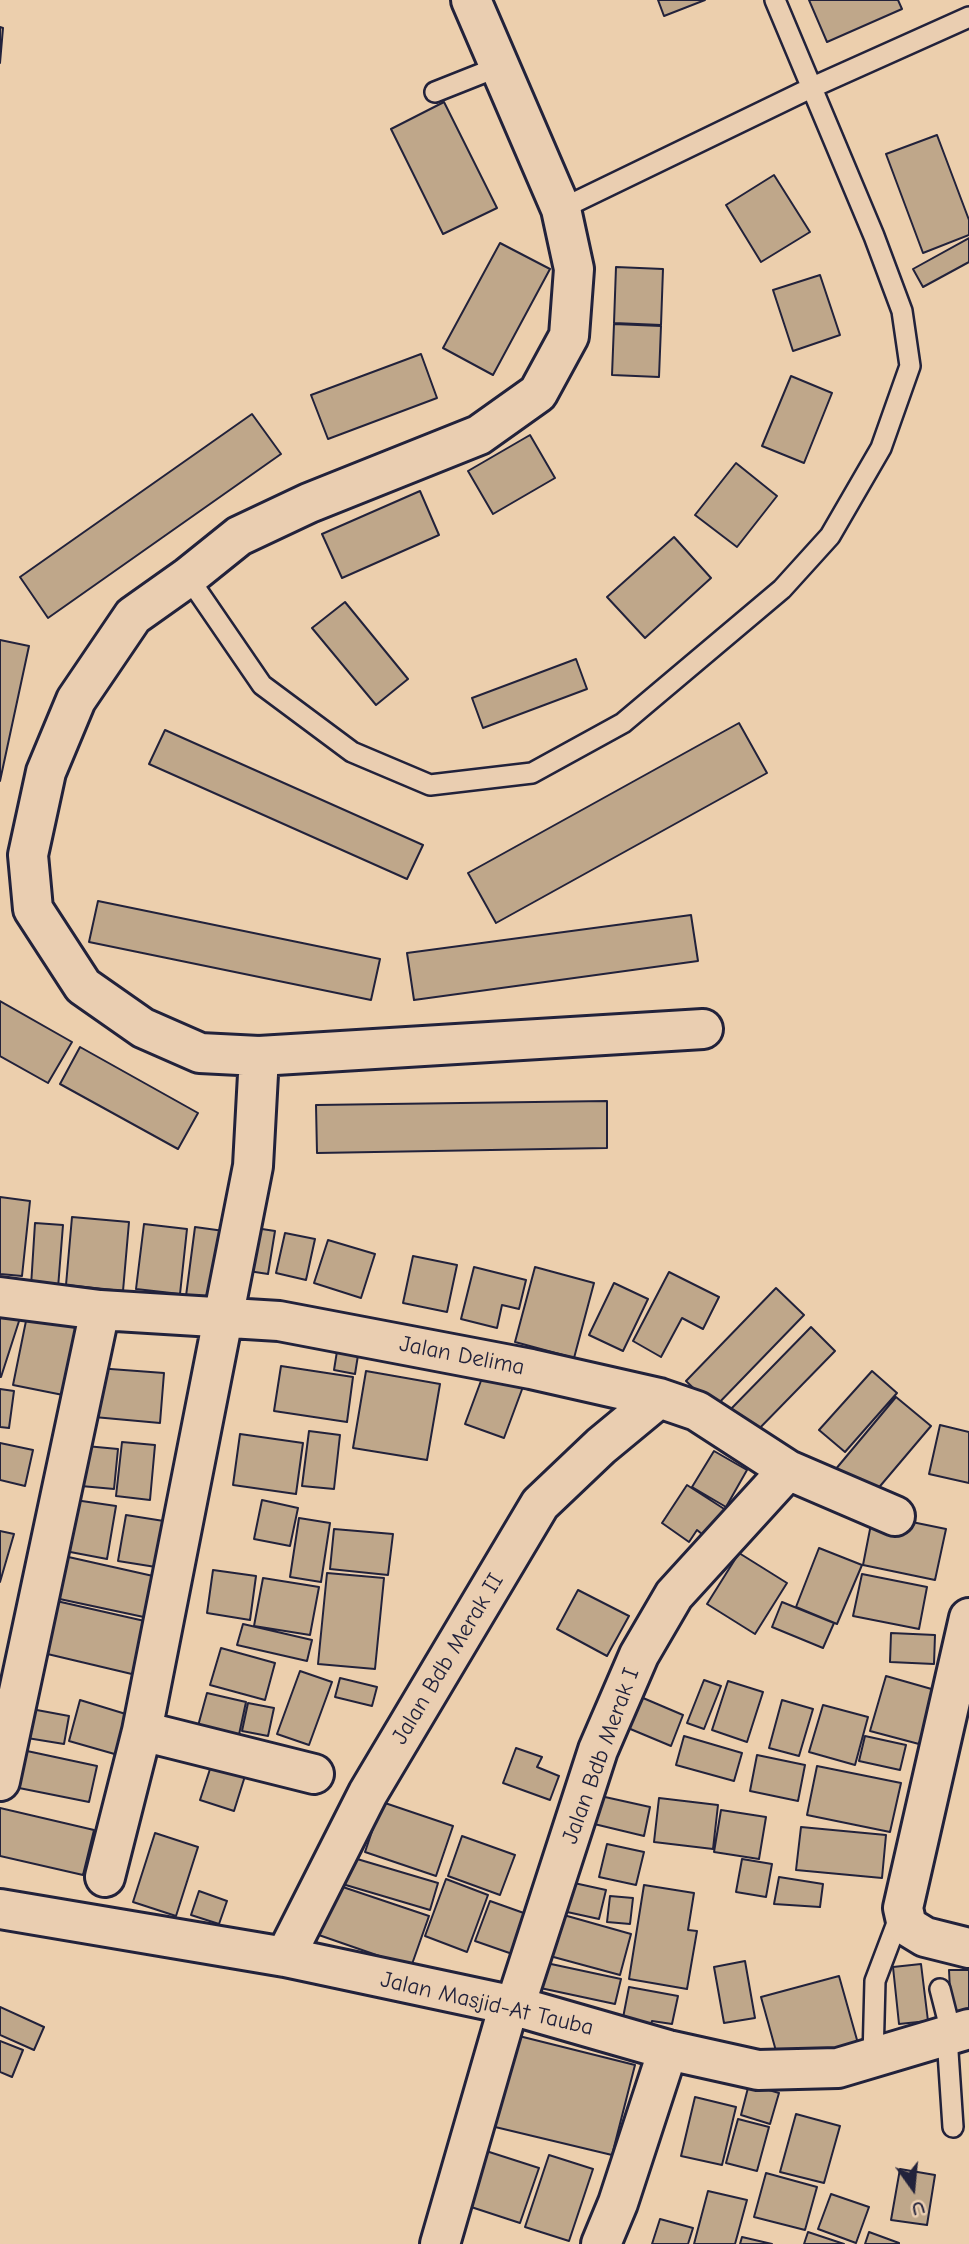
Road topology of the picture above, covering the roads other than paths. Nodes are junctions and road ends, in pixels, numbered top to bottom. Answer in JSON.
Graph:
{"nodes":[{"id":1,"x":471,"y":0,"type":"edge"},
{"id":2,"x":775,"y":0,"type":"edge"},
{"id":3,"x":969,"y":17,"type":"edge"},
{"id":4,"x":498,"y":67,"type":"junction"},
{"id":5,"x":813,"y":87,"type":"junction"},
{"id":6,"x":435,"y":92,"type":"dead end"},
{"id":7,"x":561,"y":209,"type":"junction"},
{"id":8,"x":188,"y":577,"type":"junction"},
{"id":9,"x":703,"y":1028,"type":"dead end"},
{"id":10,"x":259,"y":1056,"type":"junction"},
{"id":11,"x":0,"y":1297,"type":"edge"},
{"id":12,"x":100,"y":1310,"type":"junction"},
{"id":13,"x":222,"y":1317,"type":"junction"},
{"id":14,"x":659,"y":1398,"type":"junction"},
{"id":15,"x":788,"y":1469,"type":"junction"},
{"id":16,"x":895,"y":1516,"type":"dead end"},
{"id":17,"x":969,"y":1618,"type":"edge"},
{"id":18,"x":142,"y":1731,"type":"junction"},
{"id":19,"x":314,"y":1774,"type":"dead end"},
{"id":20,"x":0,"y":1781,"type":"edge"},
{"id":21,"x":105,"y":1877,"type":"dead end"},
{"id":22,"x":903,"y":1908,"type":"junction"},
{"id":23,"x":0,"y":1909,"type":"edge"},
{"id":24,"x":969,"y":1948,"type":"edge"},
{"id":25,"x":285,"y":1957,"type":"junction"},
{"id":26,"x":940,"y":1989,"type":"dead end"},
{"id":27,"x":512,"y":2005,"type":"junction"},
{"id":28,"x":956,"y":2034,"type":"edge"},
{"id":29,"x":668,"y":2050,"type":"junction"},
{"id":30,"x":873,"y":2058,"type":"junction"},
{"id":31,"x":953,"y":2127,"type":"dead end"},
{"id":32,"x":440,"y":2244,"type":"edge"},
{"id":33,"x":601,"y":2244,"type":"edge"}],
"edges":[{"from":1,"to":4,"type":"street"},
{"from":2,"to":5,"type":"lane"},
{"from":3,"to":5,"type":"lane"},
{"from":4,"to":6,"type":"lane"},
{"from":4,"to":7,"type":"street"},
{"from":5,"to":7,"type":"lane"},
{"from":5,"to":8,"type":"lane"},
{"from":7,"to":8,"type":"street"},
{"from":8,"to":10,"type":"street"},
{"from":9,"to":10,"type":"street"},
{"from":10,"to":13,"type":"street"},
{"from":11,"to":12,"type":"street","name":"Jalan Delima"},
{"from":12,"to":13,"type":"street","name":"Jalan Delima"},
{"from":12,"to":20,"type":"street"},
{"from":13,"to":14,"type":"street","name":"Jalan Delima"},
{"from":13,"to":18,"type":"street"},
{"from":14,"to":15,"type":"street","name":"Jalan Delima"},
{"from":14,"to":25,"type":"street","name":"Jalan Bdb Merak II"},
{"from":15,"to":16,"type":"street","name":"Jalan Delima"},
{"from":15,"to":27,"type":"street","name":"Jalan Bdb Merak I"},
{"from":17,"to":22,"type":"street"},
{"from":18,"to":19,"type":"street"},
{"from":18,"to":21,"type":"street"},
{"from":22,"to":24,"type":"street"},
{"from":22,"to":30,"type":"lane"},
{"from":23,"to":25,"type":"street","name":"Jalan Masjid-At Tauba"},
{"from":25,"to":27,"type":"street","name":"Jalan Masjid-At Tauba"},
{"from":26,"to":28,"type":"lane"},
{"from":27,"to":29,"type":"street","name":"Jalan Masjid-At Tauba"},
{"from":27,"to":32,"type":"street","name":"Jalan Bdb Merak I"},
{"from":28,"to":30,"type":"street","name":"Jalan Masjid-At Tauba"},
{"from":28,"to":31,"type":"lane"},
{"from":29,"to":30,"type":"street","name":"Jalan Masjid-At Tauba"},
{"from":29,"to":33,"type":"street"}]}
